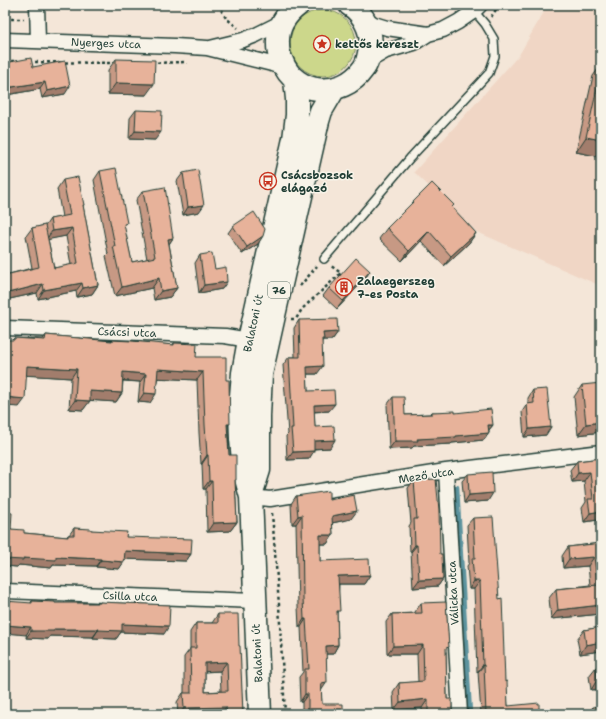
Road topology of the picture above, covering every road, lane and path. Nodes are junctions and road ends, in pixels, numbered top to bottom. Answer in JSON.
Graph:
{"nodes":[{"id":1,"x":37,"y":5,"type":"edge"},
{"id":2,"x":218,"y":5,"type":"edge"},
{"id":3,"x":298,"y":5,"type":"edge"},
{"id":4,"x":499,"y":5,"type":"edge"},
{"id":5,"x":477,"y":8,"type":"edge"},
{"id":6,"x":355,"y":9,"type":"edge"},
{"id":7,"x":5,"y":19,"type":"edge"},
{"id":8,"x":37,"y":19,"type":"junction"},
{"id":9,"x":282,"y":22,"type":"junction"},
{"id":10,"x":485,"y":24,"type":"junction"},
{"id":11,"x":241,"y":31,"type":"dead end"},
{"id":12,"x":428,"y":34,"type":"junction"},
{"id":13,"x":5,"y":40,"type":"edge"},
{"id":14,"x":38,"y":41,"type":"junction"},
{"id":15,"x":207,"y":48,"type":"junction"},
{"id":16,"x":5,"y":61,"type":"edge"},
{"id":17,"x":20,"y":62,"type":"edge"},
{"id":18,"x":28,"y":62,"type":"edge"},
{"id":19,"x":194,"y":62,"type":"dead end"},
{"id":20,"x":367,"y":62,"type":"junction"},
{"id":21,"x":119,"y":63,"type":"edge"},
{"id":22,"x":151,"y":63,"type":"edge"},
{"id":23,"x":290,"y":74,"type":"junction"},
{"id":24,"x":334,"y":89,"type":"junction"},
{"id":25,"x":324,"y":258,"type":"joint"},
{"id":26,"x":336,"y":269,"type":"dead end"},
{"id":27,"x":297,"y":290,"type":"dead end"},
{"id":28,"x":296,"y":319,"type":"dead end"},
{"id":29,"x":5,"y":328,"type":"edge"},
{"id":30,"x":249,"y":340,"type":"junction"},
{"id":31,"x":601,"y":452,"type":"edge"},
{"id":32,"x":446,"y":471,"type":"junction"},
{"id":33,"x":261,"y":498,"type":"junction"},
{"id":34,"x":5,"y":591,"type":"edge"},
{"id":35,"x":255,"y":601,"type":"junction"},
{"id":36,"x":260,"y":714,"type":"edge"},
{"id":37,"x":284,"y":714,"type":"edge"},
{"id":38,"x":460,"y":714,"type":"edge"}],
"edges":[{"from":1,"to":8,"type":"street"},
{"from":2,"to":11,"type":"path"},
{"from":3,"to":9,"type":"main road"},
{"from":4,"to":10,"type":"path"},
{"from":5,"to":10,"type":"lane"},
{"from":5,"to":12,"type":"street"},
{"from":6,"to":12,"type":"street"},
{"from":6,"to":20,"type":"main road"},
{"from":7,"to":8,"type":"path"},
{"from":8,"to":14,"type":"street"},
{"from":9,"to":15,"type":"street","name":"Nyerges utca"},
{"from":9,"to":23,"type":"main road","number":"76"},
{"from":10,"to":25,"type":"lane"},
{"from":12,"to":20,"type":"street"},
{"from":13,"to":14,"type":"street","name":"Nyerges utca"},
{"from":14,"to":15,"type":"street","name":"Nyerges utca"},
{"from":15,"to":23,"type":"street","name":"Nyerges utca"},
{"from":16,"to":17,"type":"path"},
{"from":18,"to":21,"type":"path"},
{"from":19,"to":22,"type":"path"},
{"from":20,"to":24,"type":"main road"},
{"from":23,"to":24,"type":"main road"},
{"from":23,"to":30,"type":"main road","name":"Balatoni út","number":"76"},
{"from":24,"to":33,"type":"main road","name":"Balatoni út","number":"76"},
{"from":25,"to":27,"type":"path"},
{"from":26,"to":28,"type":"path"},
{"from":29,"to":30,"type":"street","name":"Csácsi utca"},
{"from":30,"to":33,"type":"main road","name":"Balatoni út","number":"76"},
{"from":31,"to":32,"type":"street","name":"Mező utca"},
{"from":32,"to":33,"type":"street","name":"Mező utca"},
{"from":32,"to":38,"type":"street","name":"Válicka utca"},
{"from":33,"to":35,"type":"main road","name":"Balatoni út","number":"76"},
{"from":33,"to":37,"type":"path"},
{"from":34,"to":35,"type":"street","name":"Csilla utca"},
{"from":35,"to":36,"type":"main road","name":"Balatoni út","number":"76"}]}
